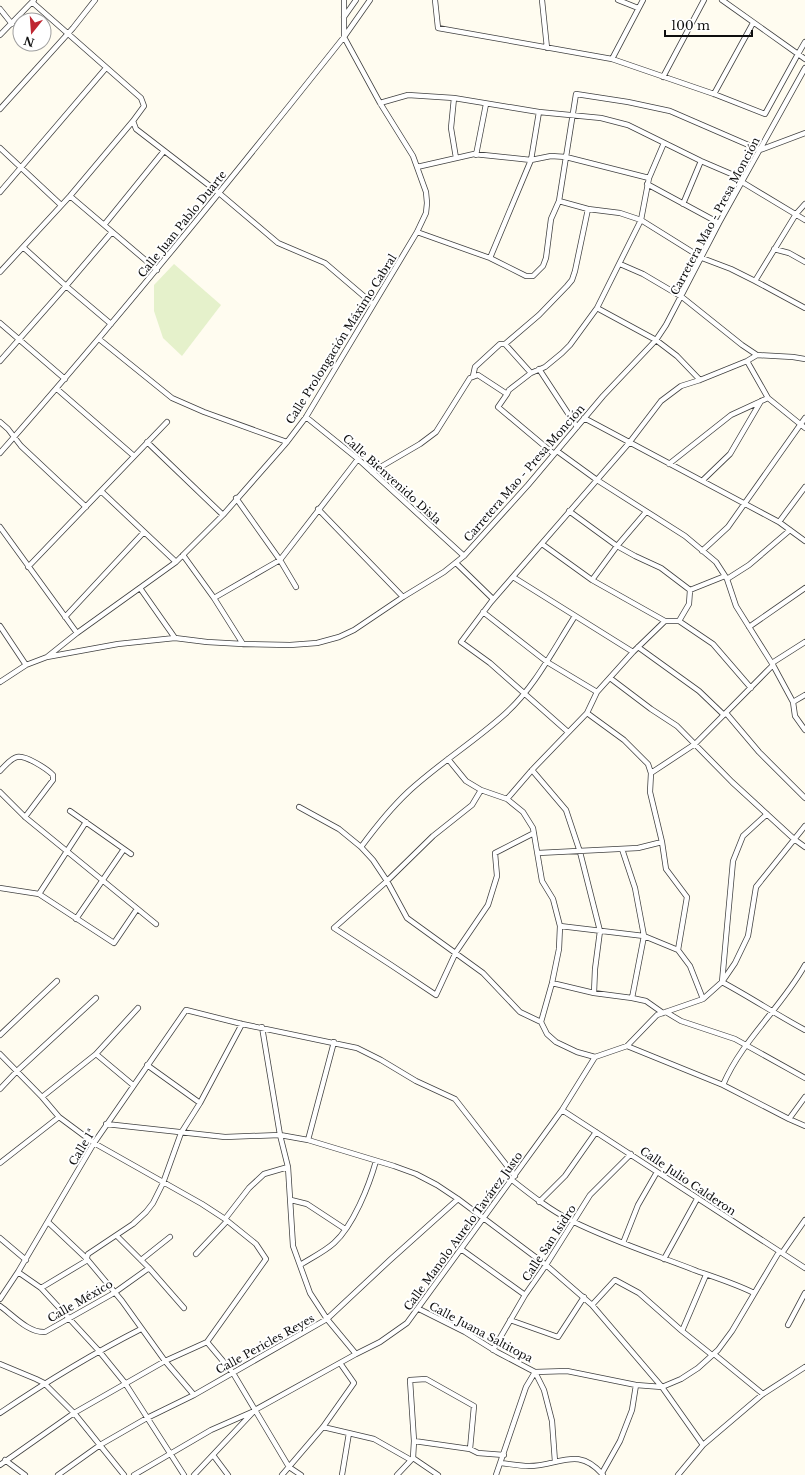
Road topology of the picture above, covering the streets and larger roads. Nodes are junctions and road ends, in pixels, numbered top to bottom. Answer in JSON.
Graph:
{"nodes":[{"id":1,"x":95,"y":0,"type":"edge"},
{"id":2,"x":344,"y":0,"type":"edge"},
{"id":3,"x":356,"y":0,"type":"edge"},
{"id":4,"x":370,"y":0,"type":"edge"},
{"id":5,"x":435,"y":0,"type":"edge"},
{"id":6,"x":542,"y":0,"type":"edge"},
{"id":7,"x":618,"y":0,"type":"edge"},
{"id":8,"x":643,"y":0,"type":"edge"},
{"id":9,"x":704,"y":0,"type":"edge"},
{"id":10,"x":722,"y":0,"type":"edge"},
{"id":11,"x":33,"y":1,"type":"edge"},
{"id":12,"x":638,"y":8,"type":"junction"},
{"id":13,"x":0,"y":9,"type":"edge"},
{"id":14,"x":23,"y":12,"type":"edge"},
{"id":15,"x":344,"y":17,"type":"junction"},
{"id":16,"x":753,"y":23,"type":"junction"},
{"id":17,"x":12,"y":24,"type":"joint"},
{"id":18,"x":69,"y":33,"type":"junction"},
{"id":19,"x":0,"y":35,"type":"edge"},
{"id":20,"x":344,"y":37,"type":"junction"},
{"id":21,"x":805,"y":42,"type":"edge"},
{"id":22,"x":547,"y":48,"type":"junction"},
{"id":23,"x":798,"y":54,"type":"junction"},
{"id":24,"x":612,"y":59,"type":"junction"},
{"id":25,"x":805,"y":59,"type":"edge"},
{"id":26,"x":106,"y":68,"type":"junction"},
{"id":27,"x":805,"y":68,"type":"edge"},
{"id":28,"x":663,"y":77,"type":"junction"},
{"id":29,"x":714,"y":94,"type":"junction"},
{"id":30,"x":454,"y":98,"type":"junction"},
{"id":31,"x":380,"y":103,"type":"junction"},
{"id":32,"x":486,"y":104,"type":"junction"},
{"id":33,"x":0,"y":109,"type":"edge"},
{"id":34,"x":539,"y":112,"type":"junction"},
{"id":35,"x":573,"y":114,"type":"junction"},
{"id":36,"x":133,"y":121,"type":"junction"},
{"id":37,"x":805,"y":133,"type":"edge"},
{"id":38,"x":664,"y":143,"type":"junction"},
{"id":39,"x":0,"y":148,"type":"edge"},
{"id":40,"x":760,"y":150,"type":"junction"},
{"id":41,"x":164,"y":151,"type":"junction"},
{"id":42,"x":476,"y":155,"type":"junction"},
{"id":43,"x":566,"y":157,"type":"junction"},
{"id":44,"x":456,"y":158,"type":"junction"},
{"id":45,"x":531,"y":160,"type":"junction"},
{"id":46,"x":701,"y":161,"type":"junction"},
{"id":47,"x":22,"y":167,"type":"junction"},
{"id":48,"x":416,"y":167,"type":"junction"},
{"id":49,"x":649,"y":178,"type":"junction"},
{"id":50,"x":743,"y":180,"type":"junction"},
{"id":51,"x":647,"y":184,"type":"junction"},
{"id":52,"x":0,"y":192,"type":"edge"},
{"id":53,"x":219,"y":193,"type":"junction"},
{"id":54,"x":70,"y":196,"type":"junction"},
{"id":55,"x":559,"y":201,"type":"junction"},
{"id":56,"x":683,"y":204,"type":"junction"},
{"id":57,"x":805,"y":204,"type":"edge"},
{"id":58,"x":61,"y":205,"type":"junction"},
{"id":59,"x":588,"y":209,"type":"junction"},
{"id":60,"x":796,"y":214,"type":"junction"},
{"id":61,"x":641,"y":220,"type":"junction"},
{"id":62,"x":805,"y":220,"type":"edge"},
{"id":63,"x":719,"y":223,"type":"junction"},
{"id":64,"x":104,"y":225,"type":"junction"},
{"id":65,"x":112,"y":232,"type":"junction"},
{"id":66,"x":417,"y":232,"type":"junction"},
{"id":67,"x":23,"y":247,"type":"junction"},
{"id":68,"x":774,"y":249,"type":"junction"},
{"id":69,"x":490,"y":258,"type":"junction"},
{"id":70,"x":702,"y":258,"type":"junction"},
{"id":71,"x":805,"y":262,"type":"edge"},
{"id":72,"x":620,"y":264,"type":"junction"},
{"id":73,"x":157,"y":270,"type":"junction"},
{"id":74,"x":0,"y":272,"type":"edge"},
{"id":75,"x":755,"y":281,"type":"junction"},
{"id":76,"x":66,"y":286,"type":"junction"},
{"id":77,"x":682,"y":297,"type":"junction"},
{"id":78,"x":373,"y":304,"type":"junction"},
{"id":79,"x":597,"y":308,"type":"junction"},
{"id":80,"x":805,"y":308,"type":"edge"},
{"id":81,"x":0,"y":323,"type":"edge"},
{"id":82,"x":111,"y":324,"type":"junction"},
{"id":83,"x":19,"y":339,"type":"junction"},
{"id":84,"x":99,"y":339,"type":"junction"},
{"id":85,"x":656,"y":340,"type":"junction"},
{"id":86,"x":505,"y":344,"type":"junction"},
{"id":87,"x":757,"y":354,"type":"junction"},
{"id":88,"x":805,"y":360,"type":"edge"},
{"id":89,"x":0,"y":361,"type":"edge"},
{"id":90,"x":747,"y":361,"type":"junction"},
{"id":91,"x":539,"y":369,"type":"junction"},
{"id":92,"x":531,"y":373,"type":"junction"},
{"id":93,"x":473,"y":376,"type":"junction"},
{"id":94,"x":65,"y":379,"type":"junction"},
{"id":95,"x":700,"y":380,"type":"junction"},
{"id":96,"x":57,"y":389,"type":"junction"},
{"id":97,"x":507,"y":394,"type":"junction"},
{"id":98,"x":768,"y":398,"type":"junction"},
{"id":99,"x":762,"y":400,"type":"junction"},
{"id":100,"x":306,"y":417,"type":"junction"},
{"id":101,"x":584,"y":418,"type":"junction"},
{"id":102,"x":805,"y":418,"type":"edge"},
{"id":103,"x":0,"y":422,"type":"edge"},
{"id":104,"x":167,"y":422,"type":"dead end"},
{"id":105,"x":800,"y":424,"type":"junction"},
{"id":106,"x":577,"y":427,"type":"junction"},
{"id":107,"x":805,"y":428,"type":"edge"},
{"id":108,"x":14,"y":437,"type":"junction"},
{"id":109,"x":147,"y":442,"type":"junction"},
{"id":110,"x":287,"y":442,"type":"junction"},
{"id":111,"x":629,"y":443,"type":"junction"},
{"id":112,"x":556,"y":452,"type":"junction"},
{"id":113,"x":0,"y":453,"type":"edge"},
{"id":114,"x":134,"y":456,"type":"junction"},
{"id":115,"x":358,"y":459,"type":"junction"},
{"id":116,"x":669,"y":464,"type":"junction"},
{"id":117,"x":372,"y":472,"type":"junction"},
{"id":118,"x":598,"y":480,"type":"junction"},
{"id":119,"x":702,"y":481,"type":"junction"},
{"id":120,"x":805,"y":488,"type":"edge"},
{"id":121,"x":101,"y":491,"type":"junction"},
{"id":122,"x":236,"y":498,"type":"junction"},
{"id":123,"x":744,"y":504,"type":"junction"},
{"id":124,"x":86,"y":507,"type":"junction"},
{"id":125,"x":318,"y":509,"type":"junction"},
{"id":126,"x":569,"y":511,"type":"junction"},
{"id":127,"x":646,"y":512,"type":"junction"},
{"id":128,"x":223,"y":515,"type":"junction"},
{"id":129,"x":779,"y":522,"type":"junction"},
{"id":130,"x":0,"y":527,"type":"edge"},
{"id":131,"x":790,"y":530,"type":"junction"},
{"id":132,"x":144,"y":532,"type":"junction"},
{"id":133,"x":805,"y":541,"type":"edge"},
{"id":134,"x":542,"y":544,"type":"junction"},
{"id":135,"x":617,"y":546,"type":"junction"},
{"id":136,"x":702,"y":551,"type":"junction"},
{"id":137,"x":183,"y":555,"type":"junction"},
{"id":138,"x":464,"y":556,"type":"junction"},
{"id":139,"x":280,"y":560,"type":"junction"},
{"id":140,"x":176,"y":562,"type":"junction"},
{"id":141,"x":456,"y":563,"type":"junction"},
{"id":142,"x":28,"y":567,"type":"junction"},
{"id":143,"x":513,"y":577,"type":"junction"},
{"id":144,"x":726,"y":577,"type":"junction"},
{"id":145,"x":592,"y":580,"type":"junction"},
{"id":146,"x":296,"y":587,"type":"dead end"},
{"id":147,"x":140,"y":588,"type":"junction"},
{"id":148,"x":805,"y":588,"type":"edge"},
{"id":149,"x":690,"y":590,"type":"junction"},
{"id":150,"x":403,"y":597,"type":"junction"},
{"id":151,"x":214,"y":598,"type":"junction"},
{"id":152,"x":493,"y":599,"type":"junction"},
{"id":153,"x":483,"y":612,"type":"junction"},
{"id":154,"x":575,"y":616,"type":"junction"},
{"id":155,"x":65,"y":617,"type":"junction"},
{"id":156,"x":665,"y":621,"type":"junction"},
{"id":157,"x":679,"y":621,"type":"junction"},
{"id":158,"x":0,"y":626,"type":"edge"},
{"id":159,"x":749,"y":627,"type":"junction"},
{"id":160,"x":76,"y":633,"type":"junction"},
{"id":161,"x":175,"y":638,"type":"junction"},
{"id":162,"x":805,"y":642,"type":"edge"},
{"id":163,"x":244,"y":644,"type":"junction"},
{"id":164,"x":638,"y":647,"type":"junction"},
{"id":165,"x":633,"y":652,"type":"junction"},
{"id":166,"x":47,"y":657,"type":"junction"},
{"id":167,"x":547,"y":662,"type":"junction"},
{"id":168,"x":773,"y":664,"type":"junction"},
{"id":169,"x":26,"y":666,"type":"junction"},
{"id":170,"x":610,"y":678,"type":"junction"},
{"id":171,"x":0,"y":682,"type":"edge"},
{"id":172,"x":751,"y":688,"type":"junction"},
{"id":173,"x":597,"y":692,"type":"junction"},
{"id":174,"x":524,"y":694,"type":"junction"},
{"id":175,"x":805,"y":695,"type":"edge"},
{"id":176,"x":793,"y":702,"type":"junction"},
{"id":177,"x":587,"y":713,"type":"junction"},
{"id":178,"x":725,"y":714,"type":"junction"},
{"id":179,"x":805,"y":730,"type":"edge"},
{"id":180,"x":568,"y":732,"type":"junction"},
{"id":181,"x":695,"y":744,"type":"junction"},
{"id":182,"x":448,"y":759,"type":"junction"},
{"id":183,"x":532,"y":770,"type":"junction"},
{"id":184,"x":0,"y":771,"type":"edge"},
{"id":185,"x":651,"y":773,"type":"junction"},
{"id":186,"x":481,"y":790,"type":"junction"},
{"id":187,"x":0,"y":792,"type":"edge"},
{"id":188,"x":805,"y":798,"type":"edge"},
{"id":189,"x":507,"y":799,"type":"junction"},
{"id":190,"x":299,"y":807,"type":"dead end"},
{"id":191,"x":70,"y":811,"type":"dead end"},
{"id":192,"x":767,"y":814,"type":"junction"},
{"id":193,"x":25,"y":817,"type":"junction"},
{"id":194,"x":86,"y":822,"type":"junction"},
{"id":195,"x":805,"y":826,"type":"edge"},
{"id":196,"x":534,"y":833,"type":"junction"},
{"id":197,"x":794,"y":839,"type":"junction"},
{"id":198,"x":662,"y":842,"type":"junction"},
{"id":199,"x":361,"y":847,"type":"junction"},
{"id":200,"x":805,"y":847,"type":"edge"},
{"id":201,"x":124,"y":849,"type":"junction"},
{"id":202,"x":622,"y":849,"type":"junction"},
{"id":203,"x":67,"y":851,"type":"junction"},
{"id":204,"x":580,"y":852,"type":"junction"},
{"id":205,"x":538,"y":853,"type":"junction"},
{"id":206,"x":131,"y":854,"type":"dead end"},
{"id":207,"x":102,"y":881,"type":"junction"},
{"id":208,"x":387,"y":881,"type":"junction"},
{"id":209,"x":0,"y":888,"type":"edge"},
{"id":210,"x":38,"y":894,"type":"junction"},
{"id":211,"x":137,"y":909,"type":"junction"},
{"id":212,"x":76,"y":919,"type":"junction"},
{"id":213,"x":156,"y":924,"type":"dead end"},
{"id":214,"x":560,"y":926,"type":"junction"},
{"id":215,"x":600,"y":931,"type":"junction"},
{"id":216,"x":644,"y":936,"type":"junction"},
{"id":217,"x":678,"y":950,"type":"junction"},
{"id":218,"x":456,"y":952,"type":"junction"},
{"id":219,"x":805,"y":965,"type":"edge"},
{"id":220,"x":57,"y":981,"type":"dead end"},
{"id":221,"x":722,"y":982,"type":"junction"},
{"id":222,"x":552,"y":983,"type":"junction"},
{"id":223,"x":594,"y":993,"type":"junction"},
{"id":224,"x":96,"y":998,"type":"dead end"},
{"id":225,"x":632,"y":998,"type":"junction"},
{"id":226,"x":703,"y":999,"type":"junction"},
{"id":227,"x":138,"y":1008,"type":"dead end"},
{"id":228,"x":664,"y":1012,"type":"junction"},
{"id":229,"x":771,"y":1012,"type":"junction"},
{"id":230,"x":541,"y":1022,"type":"junction"},
{"id":231,"x":242,"y":1024,"type":"junction"},
{"id":232,"x":262,"y":1027,"type":"junction"},
{"id":233,"x":805,"y":1030,"type":"edge"},
{"id":234,"x":0,"y":1035,"type":"edge"},
{"id":235,"x":334,"y":1042,"type":"junction"},
{"id":236,"x":626,"y":1046,"type":"junction"},
{"id":237,"x":746,"y":1046,"type":"junction"},
{"id":238,"x":0,"y":1054,"type":"edge"},
{"id":239,"x":96,"y":1054,"type":"junction"},
{"id":240,"x":595,"y":1057,"type":"junction"},
{"id":241,"x":147,"y":1066,"type":"junction"},
{"id":242,"x":16,"y":1071,"type":"junction"},
{"id":243,"x":805,"y":1078,"type":"edge"},
{"id":244,"x":723,"y":1084,"type":"junction"},
{"id":245,"x":133,"y":1085,"type":"junction"},
{"id":246,"x":0,"y":1089,"type":"edge"},
{"id":247,"x":42,"y":1097,"type":"junction"},
{"id":248,"x":805,"y":1097,"type":"edge"},
{"id":249,"x":200,"y":1103,"type":"junction"},
{"id":250,"x":562,"y":1110,"type":"junction"},
{"id":251,"x":59,"y":1117,"type":"junction"},
{"id":252,"x":789,"y":1119,"type":"junction"},
{"id":253,"x":106,"y":1124,"type":"junction"},
{"id":254,"x":805,"y":1126,"type":"edge"},
{"id":255,"x":181,"y":1132,"type":"junction"},
{"id":256,"x":596,"y":1132,"type":"junction"},
{"id":257,"x":280,"y":1135,"type":"junction"},
{"id":258,"x":308,"y":1140,"type":"junction"},
{"id":259,"x":94,"y":1143,"type":"junction"},
{"id":260,"x":631,"y":1154,"type":"junction"},
{"id":261,"x":376,"y":1161,"type":"junction"},
{"id":262,"x":0,"y":1163,"type":"edge"},
{"id":263,"x":288,"y":1167,"type":"junction"},
{"id":264,"x":657,"y":1172,"type":"junction"},
{"id":265,"x":513,"y":1178,"type":"junction"},
{"id":266,"x":163,"y":1183,"type":"junction"},
{"id":267,"x":458,"y":1199,"type":"junction"},
{"id":268,"x":697,"y":1199,"type":"junction"},
{"id":269,"x":291,"y":1200,"type":"junction"},
{"id":270,"x":539,"y":1202,"type":"junction"},
{"id":271,"x":483,"y":1218,"type":"junction"},
{"id":272,"x":226,"y":1220,"type":"junction"},
{"id":273,"x":805,"y":1220,"type":"edge"},
{"id":274,"x":48,"y":1222,"type":"junction"},
{"id":275,"x":574,"y":1222,"type":"junction"},
{"id":276,"x":345,"y":1229,"type":"junction"},
{"id":277,"x":117,"y":1236,"type":"junction"},
{"id":278,"x":170,"y":1237,"type":"dead end"},
{"id":279,"x":0,"y":1238,"type":"edge"},
{"id":280,"x":623,"y":1243,"type":"junction"},
{"id":281,"x":461,"y":1249,"type":"junction"},
{"id":282,"x":781,"y":1253,"type":"junction"},
{"id":283,"x":196,"y":1254,"type":"dead end"},
{"id":284,"x":86,"y":1258,"type":"junction"},
{"id":285,"x":664,"y":1259,"type":"junction"},
{"id":286,"x":26,"y":1260,"type":"junction"},
{"id":287,"x":141,"y":1260,"type":"junction"},
{"id":288,"x":300,"y":1265,"type":"junction"},
{"id":289,"x":546,"y":1265,"type":"junction"},
{"id":290,"x":149,"y":1268,"type":"junction"},
{"id":291,"x":805,"y":1268,"type":"edge"},
{"id":292,"x":18,"y":1272,"type":"junction"},
{"id":293,"x":706,"y":1274,"type":"junction"},
{"id":294,"x":41,"y":1288,"type":"junction"},
{"id":295,"x":114,"y":1293,"type":"junction"},
{"id":296,"x":754,"y":1293,"type":"junction"},
{"id":297,"x":805,"y":1293,"type":"edge"},
{"id":298,"x":525,"y":1295,"type":"junction"},
{"id":299,"x":584,"y":1297,"type":"junction"},
{"id":300,"x":0,"y":1299,"type":"edge"},
{"id":301,"x":592,"y":1304,"type":"junction"},
{"id":302,"x":0,"y":1306,"type":"edge"},
{"id":303,"x":184,"y":1308,"type":"dead end"},
{"id":304,"x":419,"y":1309,"type":"junction"},
{"id":305,"x":69,"y":1318,"type":"junction"},
{"id":306,"x":327,"y":1320,"type":"junction"},
{"id":307,"x":510,"y":1320,"type":"junction"},
{"id":308,"x":788,"y":1325,"type":"dead end"},
{"id":309,"x":142,"y":1329,"type":"junction"},
{"id":310,"x":682,"y":1331,"type":"junction"},
{"id":311,"x":207,"y":1342,"type":"junction"},
{"id":312,"x":493,"y":1350,"type":"junction"},
{"id":313,"x":99,"y":1351,"type":"junction"},
{"id":314,"x":356,"y":1354,"type":"junction"},
{"id":315,"x":713,"y":1354,"type":"junction"},
{"id":316,"x":166,"y":1361,"type":"junction"},
{"id":317,"x":0,"y":1364,"type":"edge"},
{"id":318,"x":340,"y":1364,"type":"junction"},
{"id":319,"x":805,"y":1367,"type":"edge"},
{"id":320,"x":536,"y":1372,"type":"junction"},
{"id":321,"x":233,"y":1373,"type":"junction"},
{"id":322,"x":44,"y":1383,"type":"junction"},
{"id":323,"x":125,"y":1383,"type":"junction"},
{"id":324,"x":636,"y":1385,"type":"junction"},
{"id":325,"x":662,"y":1387,"type":"junction"},
{"id":326,"x":763,"y":1394,"type":"junction"},
{"id":327,"x":194,"y":1395,"type":"junction"},
{"id":328,"x":255,"y":1410,"type":"junction"},
{"id":329,"x":0,"y":1413,"type":"edge"},
{"id":330,"x":74,"y":1413,"type":"junction"},
{"id":331,"x":148,"y":1418,"type":"junction"},
{"id":332,"x":323,"y":1427,"type":"junction"},
{"id":333,"x":349,"y":1433,"type":"junction"},
{"id":334,"x":414,"y":1441,"type":"junction"},
{"id":335,"x":100,"y":1445,"type":"junction"},
{"id":336,"x":703,"y":1445,"type":"junction"},
{"id":337,"x":470,"y":1449,"type":"junction"},
{"id":338,"x":171,"y":1453,"type":"junction"},
{"id":339,"x":213,"y":1455,"type":"junction"},
{"id":340,"x":504,"y":1455,"type":"junction"},
{"id":341,"x":412,"y":1459,"type":"junction"},
{"id":342,"x":5,"y":1460,"type":"junction"},
{"id":343,"x":555,"y":1462,"type":"junction"},
{"id":344,"x":501,"y":1463,"type":"junction"},
{"id":345,"x":0,"y":1465,"type":"edge"},
{"id":346,"x":289,"y":1467,"type":"junction"},
{"id":347,"x":602,"y":1474,"type":"edge"},
{"id":348,"x":25,"y":1475,"type":"edge"},
{"id":349,"x":58,"y":1475,"type":"edge"},
{"id":350,"x":124,"y":1475,"type":"edge"},
{"id":351,"x":134,"y":1475,"type":"edge"},
{"id":352,"x":184,"y":1475,"type":"edge"},
{"id":353,"x":194,"y":1475,"type":"edge"},
{"id":354,"x":228,"y":1475,"type":"edge"},
{"id":355,"x":282,"y":1475,"type":"edge"},
{"id":356,"x":301,"y":1475,"type":"edge"},
{"id":357,"x":342,"y":1475,"type":"edge"},
{"id":358,"x":397,"y":1475,"type":"edge"},
{"id":359,"x":438,"y":1475,"type":"edge"},
{"id":360,"x":496,"y":1475,"type":"edge"},
{"id":361,"x":678,"y":1475,"type":"edge"}],
"edges":[{"from":1,"to":18,"type":"street"},
{"from":2,"to":15,"type":"street"},
{"from":3,"to":15,"type":"street"},
{"from":4,"to":20,"type":"street","name":"Calle Juan Pablo Duarte"},
{"from":5,"to":22,"type":"street"},
{"from":6,"to":22,"type":"street"},
{"from":7,"to":12,"type":"street"},
{"from":8,"to":12,"type":"street"},
{"from":9,"to":28,"type":"street"},
{"from":10,"to":16,"type":"street"},
{"from":11,"to":14,"type":"street"},
{"from":11,"to":18,"type":"street"},
{"from":12,"to":24,"type":"street"},
{"from":13,"to":17,"type":"street"},
{"from":15,"to":20,"type":"street"},
{"from":16,"to":23,"type":"street"},
{"from":16,"to":29,"type":"street"},
{"from":17,"to":19,"type":"street"},
{"from":18,"to":26,"type":"street"},
{"from":18,"to":33,"type":"street"},
{"from":20,"to":31,"type":"street","name":"Calle Prolongación Máximo Cabral"},
{"from":20,"to":53,"type":"street","name":"Calle Juan Pablo Duarte"},
{"from":21,"to":23,"type":"street"},
{"from":22,"to":24,"type":"street"},
{"from":23,"to":25,"type":"street"},
{"from":23,"to":29,"type":"street"},
{"from":24,"to":28,"type":"street"},
{"from":26,"to":36,"type":"street"},
{"from":26,"to":47,"type":"street"},
{"from":27,"to":40,"type":"street","name":"Carretera Mao - Presa Monción"},
{"from":28,"to":29,"type":"street"},
{"from":30,"to":31,"type":"street"},
{"from":30,"to":32,"type":"street"},
{"from":30,"to":44,"type":"street"},
{"from":31,"to":48,"type":"street","name":"Calle Prolongación Máximo Cabral"},
{"from":32,"to":34,"type":"street"},
{"from":32,"to":42,"type":"street"},
{"from":34,"to":35,"type":"street"},
{"from":34,"to":45,"type":"street"},
{"from":35,"to":38,"type":"street"},
{"from":35,"to":40,"type":"street"},
{"from":35,"to":43,"type":"street"},
{"from":36,"to":41,"type":"street"},
{"from":36,"to":54,"type":"street"},
{"from":37,"to":40,"type":"street"},
{"from":38,"to":46,"type":"street"},
{"from":38,"to":49,"type":"street"},
{"from":39,"to":47,"type":"street"},
{"from":40,"to":50,"type":"street","name":"Carretera Mao - Presa Monción"},
{"from":41,"to":53,"type":"street"},
{"from":41,"to":64,"type":"street"},
{"from":42,"to":44,"type":"street"},
{"from":42,"to":45,"type":"street"},
{"from":43,"to":45,"type":"street"},
{"from":43,"to":49,"type":"street"},
{"from":43,"to":55,"type":"street"},
{"from":44,"to":48,"type":"street"},
{"from":45,"to":69,"type":"street"},
{"from":46,"to":50,"type":"street"},
{"from":46,"to":56,"type":"street"},
{"from":47,"to":52,"type":"street"},
{"from":47,"to":58,"type":"street"},
{"from":48,"to":66,"type":"street","name":"Calle Prolongación Máximo Cabral"},
{"from":49,"to":51,"type":"street"},
{"from":50,"to":60,"type":"street"},
{"from":50,"to":63,"type":"street","name":"Carretera Mao - Presa Monción"},
{"from":51,"to":56,"type":"street"},
{"from":51,"to":61,"type":"street"},
{"from":53,"to":73,"type":"street","name":"Calle Juan Pablo Duarte"},
{"from":53,"to":78,"type":"street"},
{"from":54,"to":58,"type":"street"},
{"from":54,"to":64,"type":"street"},
{"from":55,"to":59,"type":"street"},
{"from":55,"to":69,"type":"street"},
{"from":56,"to":63,"type":"street"},
{"from":57,"to":60,"type":"street"},
{"from":58,"to":67,"type":"street"},
{"from":59,"to":61,"type":"street"},
{"from":59,"to":86,"type":"street"},
{"from":60,"to":62,"type":"street"},
{"from":60,"to":68,"type":"street"},
{"from":61,"to":70,"type":"street"},
{"from":61,"to":72,"type":"street"},
{"from":63,"to":70,"type":"street","name":"Carretera Mao - Presa Monción"},
{"from":64,"to":65,"type":"street"},
{"from":65,"to":73,"type":"street"},
{"from":65,"to":76,"type":"street"},
{"from":66,"to":69,"type":"street"},
{"from":66,"to":78,"type":"street","name":"Calle Prolongación Máximo Cabral"},
{"from":67,"to":74,"type":"street"},
{"from":67,"to":76,"type":"street"},
{"from":68,"to":71,"type":"street"},
{"from":68,"to":75,"type":"street"},
{"from":70,"to":75,"type":"street"},
{"from":70,"to":77,"type":"street","name":"Carretera Mao - Presa Monción"},
{"from":72,"to":77,"type":"street"},
{"from":72,"to":79,"type":"street"},
{"from":73,"to":82,"type":"street","name":"Calle Juan Pablo Duarte"},
{"from":75,"to":80,"type":"street"},
{"from":76,"to":82,"type":"street"},
{"from":76,"to":83,"type":"street"},
{"from":77,"to":85,"type":"street","name":"Carretera Mao - Presa Monción"},
{"from":77,"to":87,"type":"street"},
{"from":78,"to":100,"type":"street","name":"Calle Prolongación Máximo Cabral"},
{"from":79,"to":85,"type":"street"},
{"from":79,"to":91,"type":"street"},
{"from":81,"to":83,"type":"street"},
{"from":82,"to":84,"type":"street","name":"Calle Juan Pablo Duarte"},
{"from":83,"to":89,"type":"street"},
{"from":83,"to":94,"type":"street"},
{"from":84,"to":94,"type":"street","name":"Calle Juan Pablo Duarte"},
{"from":84,"to":110,"type":"street"},
{"from":85,"to":95,"type":"street"},
{"from":85,"to":101,"type":"street","name":"Carretera Mao - Presa Monción"},
{"from":86,"to":92,"type":"street"},
{"from":86,"to":93,"type":"street"},
{"from":87,"to":88,"type":"street"},
{"from":87,"to":90,"type":"street"},
{"from":90,"to":95,"type":"street"},
{"from":90,"to":98,"type":"street"},
{"from":91,"to":92,"type":"street"},
{"from":91,"to":106,"type":"street"},
{"from":92,"to":97,"type":"street"},
{"from":93,"to":97,"type":"street"},
{"from":93,"to":117,"type":"street"},
{"from":94,"to":96,"type":"street","name":"Calle Juan Pablo Duarte"},
{"from":95,"to":111,"type":"street"},
{"from":96,"to":108,"type":"street","name":"Calle Juan Pablo Duarte"},
{"from":96,"to":114,"type":"street"},
{"from":97,"to":112,"type":"street"},
{"from":98,"to":99,"type":"street"},
{"from":98,"to":105,"type":"street"},
{"from":99,"to":116,"type":"street"},
{"from":99,"to":119,"type":"street"},
{"from":100,"to":110,"type":"street","name":"Calle Prolongación Máximo Cabral"},
{"from":100,"to":115,"type":"street","name":"Calle Bienvenido Disla"},
{"from":101,"to":106,"type":"street","name":"Carretera Mao - Presa Monción"},
{"from":101,"to":111,"type":"street"},
{"from":102,"to":105,"type":"street"},
{"from":103,"to":108,"type":"street"},
{"from":104,"to":109,"type":"street"},
{"from":105,"to":107,"type":"street"},
{"from":105,"to":123,"type":"street"},
{"from":106,"to":112,"type":"street","name":"Carretera Mao - Presa Monción"},
{"from":108,"to":113,"type":"street","name":"Calle Juan Pablo Duarte"},
{"from":108,"to":124,"type":"street"},
{"from":109,"to":114,"type":"street"},
{"from":109,"to":128,"type":"street"},
{"from":110,"to":122,"type":"street","name":"Calle Prolongación Máximo Cabral"},
{"from":111,"to":116,"type":"street"},
{"from":111,"to":118,"type":"street"},
{"from":112,"to":118,"type":"street"},
{"from":112,"to":138,"type":"street","name":"Carretera Mao - Presa Monción"},
{"from":114,"to":121,"type":"street"},
{"from":115,"to":117,"type":"street","name":"Calle Bienvenido Disla"},
{"from":115,"to":125,"type":"street"},
{"from":116,"to":119,"type":"street"},
{"from":117,"to":138,"type":"street","name":"Calle Bienvenido Disla"},
{"from":118,"to":126,"type":"street"},
{"from":118,"to":127,"type":"street"},
{"from":119,"to":123,"type":"street"},
{"from":120,"to":129,"type":"street"},
{"from":121,"to":124,"type":"street"},
{"from":121,"to":132,"type":"street"},
{"from":122,"to":128,"type":"street","name":"Calle Prolongación Máximo Cabral"},
{"from":122,"to":139,"type":"street"},
{"from":123,"to":129,"type":"street"},
{"from":123,"to":136,"type":"street"},
{"from":124,"to":142,"type":"street"},
{"from":125,"to":139,"type":"street"},
{"from":125,"to":150,"type":"street"},
{"from":126,"to":134,"type":"street"},
{"from":126,"to":135,"type":"street"},
{"from":127,"to":135,"type":"street"},
{"from":127,"to":136,"type":"street"},
{"from":128,"to":137,"type":"street","name":"Calle Prolongación Máximo Cabral"},
{"from":129,"to":131,"type":"street"},
{"from":130,"to":142,"type":"street"},
{"from":131,"to":133,"type":"street"},
{"from":131,"to":144,"type":"street"},
{"from":132,"to":140,"type":"street"},
{"from":132,"to":155,"type":"street"},
{"from":134,"to":143,"type":"street"},
{"from":134,"to":145,"type":"street"},
{"from":135,"to":145,"type":"street"},
{"from":135,"to":149,"type":"street"},
{"from":136,"to":144,"type":"street"},
{"from":137,"to":140,"type":"street","name":"Calle Prolongación Máximo Cabral"},
{"from":137,"to":151,"type":"street"},
{"from":138,"to":141,"type":"street","name":"Carretera Mao - Presa Monción"},
{"from":139,"to":146,"type":"street"},
{"from":139,"to":151,"type":"street"},
{"from":140,"to":147,"type":"street","name":"Calle Prolongación Máximo Cabral"},
{"from":141,"to":150,"type":"street","name":"Carretera Mao - Presa Monción"},
{"from":141,"to":152,"type":"street"},
{"from":142,"to":155,"type":"street"},
{"from":143,"to":152,"type":"street"},
{"from":143,"to":154,"type":"street"},
{"from":144,"to":149,"type":"street"},
{"from":144,"to":159,"type":"street"},
{"from":145,"to":156,"type":"street"},
{"from":147,"to":160,"type":"street","name":"Calle Prolongación Máximo Cabral"},
{"from":147,"to":161,"type":"street"},
{"from":148,"to":159,"type":"street"},
{"from":149,"to":157,"type":"street"},
{"from":150,"to":163,"type":"street","name":"Carretera Mao - Presa Monción"},
{"from":151,"to":163,"type":"street"},
{"from":152,"to":153,"type":"street"},
{"from":153,"to":167,"type":"street"},
{"from":153,"to":174,"type":"street"},
{"from":154,"to":165,"type":"street"},
{"from":154,"to":167,"type":"street"},
{"from":155,"to":160,"type":"street"},
{"from":156,"to":157,"type":"street"},
{"from":156,"to":164,"type":"street"},
{"from":157,"to":172,"type":"street"},
{"from":158,"to":169,"type":"street"},
{"from":159,"to":168,"type":"street"},
{"from":160,"to":166,"type":"street","name":"Calle Prolongación Máximo Cabral"},
{"from":161,"to":163,"type":"street","name":"Carretera Mao - Presa Monción"},
{"from":161,"to":166,"type":"street","name":"Carretera Mao - Presa Monción"},
{"from":162,"to":168,"type":"street"},
{"from":164,"to":165,"type":"street"},
{"from":164,"to":178,"type":"street"},
{"from":165,"to":170,"type":"street"},
{"from":166,"to":169,"type":"street","name":"Calle Prolongación Máximo Cabral"},
{"from":167,"to":173,"type":"street"},
{"from":167,"to":174,"type":"street"},
{"from":168,"to":172,"type":"street"},
{"from":168,"to":176,"type":"street"},
{"from":169,"to":171,"type":"street","name":"Calle Prolongación Máximo Cabral"},
{"from":170,"to":173,"type":"street"},
{"from":170,"to":181,"type":"street"},
{"from":172,"to":178,"type":"street"},
{"from":173,"to":177,"type":"street"},
{"from":174,"to":180,"type":"street"},
{"from":174,"to":182,"type":"street"},
{"from":175,"to":176,"type":"street"},
{"from":176,"to":179,"type":"street"},
{"from":177,"to":180,"type":"street"},
{"from":177,"to":185,"type":"street"},
{"from":178,"to":181,"type":"street"},
{"from":178,"to":188,"type":"street"},
{"from":180,"to":183,"type":"street"},
{"from":181,"to":185,"type":"street"},
{"from":181,"to":192,"type":"street"},
{"from":182,"to":186,"type":"street"},
{"from":182,"to":199,"type":"street"},
{"from":183,"to":189,"type":"street"},
{"from":183,"to":204,"type":"street"},
{"from":184,"to":193,"type":"street"},
{"from":185,"to":198,"type":"street"},
{"from":186,"to":189,"type":"street"},
{"from":186,"to":208,"type":"street"},
{"from":187,"to":193,"type":"street"},
{"from":189,"to":196,"type":"street"},
{"from":190,"to":199,"type":"street"},
{"from":191,"to":194,"type":"street"},
{"from":192,"to":197,"type":"street"},
{"from":192,"to":221,"type":"street"},
{"from":193,"to":203,"type":"street"},
{"from":194,"to":201,"type":"street"},
{"from":194,"to":203,"type":"street"},
{"from":195,"to":197,"type":"street"},
{"from":196,"to":205,"type":"street"},
{"from":196,"to":218,"type":"street"},
{"from":197,"to":200,"type":"street"},
{"from":197,"to":221,"type":"street"},
{"from":198,"to":202,"type":"street"},
{"from":198,"to":217,"type":"street"},
{"from":199,"to":208,"type":"street"},
{"from":201,"to":206,"type":"street"},
{"from":201,"to":207,"type":"street"},
{"from":202,"to":204,"type":"street"},
{"from":202,"to":216,"type":"street"},
{"from":203,"to":207,"type":"street"},
{"from":203,"to":210,"type":"street"},
{"from":204,"to":205,"type":"street"},
{"from":204,"to":215,"type":"street"},
{"from":205,"to":214,"type":"street"},
{"from":207,"to":211,"type":"street"},
{"from":207,"to":212,"type":"street"},
{"from":208,"to":218,"type":"street"},
{"from":208,"to":218,"type":"street"},
{"from":209,"to":210,"type":"street"},
{"from":210,"to":212,"type":"street"},
{"from":211,"to":212,"type":"street"},
{"from":211,"to":213,"type":"street"},
{"from":214,"to":215,"type":"street"},
{"from":214,"to":222,"type":"street"},
{"from":215,"to":216,"type":"street"},
{"from":215,"to":223,"type":"street"},
{"from":216,"to":217,"type":"street"},
{"from":216,"to":225,"type":"street"},
{"from":217,"to":226,"type":"street"},
{"from":218,"to":230,"type":"street"},
{"from":219,"to":229,"type":"street"},
{"from":220,"to":234,"type":"street"},
{"from":221,"to":226,"type":"street"},
{"from":221,"to":229,"type":"street"},
{"from":222,"to":223,"type":"street"},
{"from":222,"to":230,"type":"street"},
{"from":223,"to":225,"type":"street"},
{"from":224,"to":242,"type":"street"},
{"from":225,"to":228,"type":"street"},
{"from":226,"to":228,"type":"street"},
{"from":227,"to":239,"type":"street"},
{"from":228,"to":236,"type":"street"},
{"from":228,"to":237,"type":"street"},
{"from":229,"to":233,"type":"street"},
{"from":229,"to":237,"type":"street"},
{"from":230,"to":240,"type":"street"},
{"from":231,"to":232,"type":"street"},
{"from":231,"to":241,"type":"street","name":"Calle 1ª"},
{"from":231,"to":249,"type":"street"},
{"from":232,"to":235,"type":"street"},
{"from":232,"to":257,"type":"street"},
{"from":235,"to":258,"type":"street"},
{"from":235,"to":265,"type":"street"},
{"from":236,"to":240,"type":"street"},
{"from":236,"to":244,"type":"street"},
{"from":237,"to":243,"type":"street"},
{"from":237,"to":244,"type":"street"},
{"from":238,"to":242,"type":"street"},
{"from":239,"to":245,"type":"street"},
{"from":239,"to":247,"type":"street"},
{"from":240,"to":250,"type":"street","name":"Calle Manolo Aurelo Tavárez Justo"},
{"from":241,"to":245,"type":"street","name":"Calle 1ª"},
{"from":241,"to":249,"type":"street"},
{"from":242,"to":246,"type":"street"},
{"from":242,"to":247,"type":"street"},
{"from":244,"to":252,"type":"street"},
{"from":245,"to":253,"type":"street","name":"Calle 1ª"},
{"from":247,"to":251,"type":"street"},
{"from":248,"to":252,"type":"street"},
{"from":249,"to":255,"type":"street"},
{"from":250,"to":256,"type":"street","name":"Calle Julio Calderon"},
{"from":250,"to":265,"type":"street","name":"Calle Manolo Aurelo Tavárez Justo"},
{"from":251,"to":259,"type":"street"},
{"from":251,"to":262,"type":"street"},
{"from":252,"to":254,"type":"street"},
{"from":253,"to":255,"type":"street"},
{"from":253,"to":259,"type":"street","name":"Calle 1ª"},
{"from":255,"to":257,"type":"street"},
{"from":255,"to":266,"type":"street"},
{"from":256,"to":260,"type":"street","name":"Calle Julio Calderon"},
{"from":256,"to":270,"type":"street"},
{"from":257,"to":258,"type":"street"},
{"from":257,"to":263,"type":"street"},
{"from":258,"to":261,"type":"street"},
{"from":259,"to":266,"type":"street"},
{"from":259,"to":274,"type":"street","name":"Calle 1ª"},
{"from":260,"to":264,"type":"street","name":"Calle Julio Calderon"},
{"from":260,"to":275,"type":"street","name":"Calle San Isidro"},
{"from":261,"to":267,"type":"street"},
{"from":261,"to":276,"type":"street"},
{"from":263,"to":269,"type":"street"},
{"from":263,"to":272,"type":"street"},
{"from":264,"to":268,"type":"street","name":"Calle Julio Calderon"},
{"from":264,"to":280,"type":"street"},
{"from":265,"to":270,"type":"street"},
{"from":265,"to":271,"type":"street","name":"Calle Manolo Aurelo Tavárez Justo"},
{"from":266,"to":272,"type":"street"},
{"from":266,"to":277,"type":"street"},
{"from":267,"to":271,"type":"street"},
{"from":267,"to":306,"type":"street","name":"Calle Pericles Reyes"},
{"from":268,"to":282,"type":"street","name":"Calle Julio Calderon"},
{"from":268,"to":285,"type":"street"},
{"from":269,"to":276,"type":"street"},
{"from":269,"to":288,"type":"street"},
{"from":270,"to":275,"type":"street"},
{"from":271,"to":281,"type":"street","name":"Calle Manolo Aurelo Tavárez Justo"},
{"from":271,"to":289,"type":"street"},
{"from":272,"to":283,"type":"street"},
{"from":272,"to":311,"type":"street"},
{"from":273,"to":282,"type":"street","name":"Calle Juana Saltitopa"},
{"from":274,"to":284,"type":"street"},
{"from":274,"to":286,"type":"street","name":"Calle 1ª"},
{"from":275,"to":280,"type":"street"},
{"from":275,"to":289,"type":"street","name":"Calle San Isidro"},
{"from":276,"to":288,"type":"street"},
{"from":277,"to":284,"type":"street"},
{"from":277,"to":287,"type":"street"},
{"from":278,"to":287,"type":"street"},
{"from":279,"to":286,"type":"street"},
{"from":280,"to":285,"type":"street"},
{"from":281,"to":298,"type":"street"},
{"from":281,"to":304,"type":"street","name":"Calle Manolo Aurelo Tavárez Justo"},
{"from":282,"to":291,"type":"street","name":"Calle Julio Calderon"},
{"from":282,"to":296,"type":"street","name":"Calle Juana Saltitopa"},
{"from":284,"to":294,"type":"street"},
{"from":284,"to":295,"type":"street"},
{"from":285,"to":293,"type":"street"},
{"from":286,"to":292,"type":"street","name":"Calle 1ª"},
{"from":287,"to":290,"type":"street"},
{"from":288,"to":306,"type":"street"},
{"from":289,"to":298,"type":"street","name":"Calle San Isidro"},
{"from":289,"to":299,"type":"street"},
{"from":290,"to":295,"type":"street","name":"Calle México"},
{"from":290,"to":303,"type":"street"},
{"from":292,"to":294,"type":"street"},
{"from":292,"to":300,"type":"street","name":"Calle 1ª"},
{"from":293,"to":296,"type":"street"},
{"from":293,"to":310,"type":"street"},
{"from":294,"to":305,"type":"street"},
{"from":295,"to":305,"type":"street","name":"Calle México"},
{"from":295,"to":309,"type":"street"},
{"from":296,"to":315,"type":"street","name":"Calle Juana Saltitopa"},
{"from":297,"to":308,"type":"street"},
{"from":298,"to":307,"type":"street","name":"Calle San Isidro"},
{"from":299,"to":301,"type":"street"},
{"from":299,"to":307,"type":"street"},
{"from":301,"to":310,"type":"street"},
{"from":301,"to":325,"type":"street"},
{"from":302,"to":305,"type":"street","name":"Calle México"},
{"from":304,"to":312,"type":"street","name":"Calle Juana Saltitopa"},
{"from":304,"to":314,"type":"street","name":"Calle Manolo Aurelo Tavárez Justo"},
{"from":305,"to":313,"type":"street"},
{"from":306,"to":314,"type":"street"},
{"from":306,"to":321,"type":"street","name":"Calle Pericles Reyes"},
{"from":307,"to":312,"type":"street","name":"Calle San Isidro"},
{"from":309,"to":313,"type":"street"},
{"from":309,"to":316,"type":"street"},
{"from":310,"to":315,"type":"street"},
{"from":311,"to":316,"type":"street"},
{"from":311,"to":321,"type":"street"},
{"from":312,"to":320,"type":"street","name":"Calle Juana Saltitopa"},
{"from":313,"to":322,"type":"street"},
{"from":313,"to":323,"type":"street"},
{"from":314,"to":318,"type":"street","name":"Calle Manolo Aurelo Tavárez Justo"},
{"from":315,"to":325,"type":"street","name":"Calle Juana Saltitopa"},
{"from":315,"to":326,"type":"street"},
{"from":316,"to":323,"type":"street"},
{"from":316,"to":327,"type":"street"},
{"from":317,"to":322,"type":"street"},
{"from":318,"to":328,"type":"street","name":"Calle Manolo Aurelo Tavárez Justo"},
{"from":318,"to":332,"type":"street"},
{"from":319,"to":326,"type":"street"},
{"from":320,"to":324,"type":"street","name":"Calle Juana Saltitopa"},
{"from":320,"to":340,"type":"street"},
{"from":320,"to":343,"type":"street"},
{"from":321,"to":327,"type":"street","name":"Calle Pericles Reyes"},
{"from":321,"to":328,"type":"street"},
{"from":322,"to":329,"type":"street"},
{"from":322,"to":330,"type":"street"},
{"from":323,"to":330,"type":"street"},
{"from":323,"to":331,"type":"street"},
{"from":324,"to":325,"type":"street","name":"Calle Juana Saltitopa"},
{"from":324,"to":347,"type":"street"},
{"from":325,"to":336,"type":"street"},
{"from":326,"to":336,"type":"street"},
{"from":327,"to":331,"type":"street","name":"Calle Pericles Reyes"},
{"from":328,"to":338,"type":"street"},
{"from":328,"to":339,"type":"street","name":"Calle Manolo Aurelo Tavárez Justo"},
{"from":328,"to":346,"type":"street"},
{"from":330,"to":335,"type":"street"},
{"from":330,"to":342,"type":"street"},
{"from":331,"to":335,"type":"street","name":"Calle Pericles Reyes"},
{"from":331,"to":338,"type":"street"},
{"from":332,"to":333,"type":"street"},
{"from":332,"to":346,"type":"street"},
{"from":333,"to":341,"type":"street"},
{"from":333,"to":357,"type":"street"},
{"from":334,"to":337,"type":"street"},
{"from":334,"to":337,"type":"street"},
{"from":334,"to":341,"type":"street"},
{"from":335,"to":349,"type":"street","name":"Calle Pericles Reyes"},
{"from":335,"to":350,"type":"street"},
{"from":336,"to":361,"type":"street"},
{"from":337,"to":340,"type":"street"},
{"from":338,"to":351,"type":"street"},
{"from":338,"to":352,"type":"street"},
{"from":339,"to":353,"type":"street","name":"Calle Manolo Aurelo Tavárez Justo"},
{"from":339,"to":354,"type":"street"},
{"from":340,"to":344,"type":"street"},
{"from":341,"to":358,"type":"street"},
{"from":341,"to":359,"type":"street"},
{"from":342,"to":345,"type":"street"},
{"from":342,"to":348,"type":"street"},
{"from":343,"to":344,"type":"street"},
{"from":343,"to":347,"type":"street"},
{"from":344,"to":360,"type":"street"},
{"from":346,"to":355,"type":"street"},
{"from":346,"to":356,"type":"street"}]}
